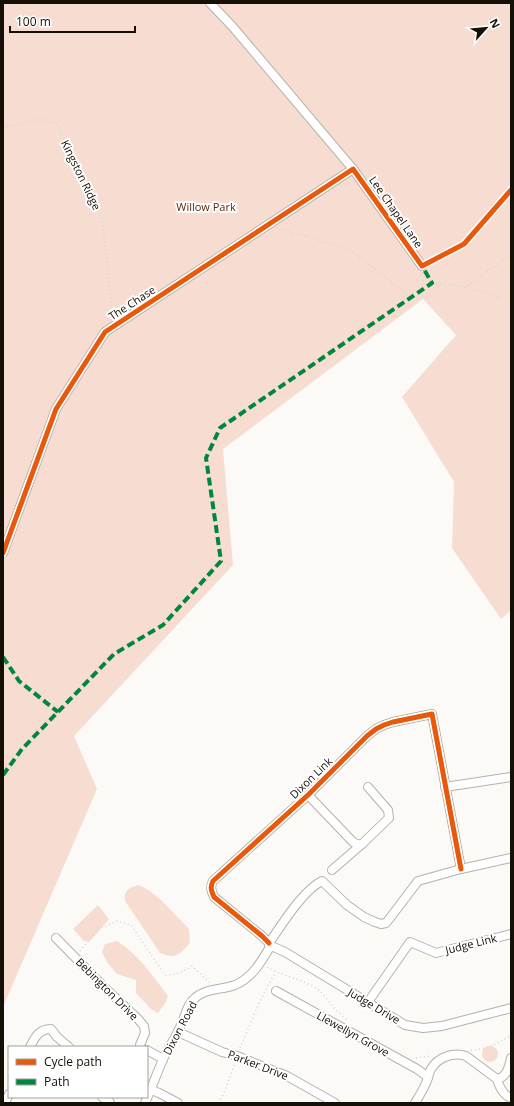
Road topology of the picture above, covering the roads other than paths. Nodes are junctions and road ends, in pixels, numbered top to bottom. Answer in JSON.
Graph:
{"nodes":[{"id":1,"x":210,"y":3,"type":"edge"},
{"id":2,"x":353,"y":169,"type":"junction"},
{"id":3,"x":422,"y":266,"type":"dead end"},
{"id":4,"x":3,"y":553,"type":"edge"},
{"id":5,"x":511,"y":777,"type":"edge"},
{"id":6,"x":368,"y":787,"type":"dead end"},
{"id":7,"x":445,"y":787,"type":"junction"},
{"id":8,"x":308,"y":795,"type":"junction"},
{"id":9,"x":362,"y":844,"type":"junction"},
{"id":10,"x":511,"y":858,"type":"edge"},
{"id":11,"x":461,"y":869,"type":"junction"},
{"id":12,"x":332,"y":870,"type":"dead end"},
{"id":13,"x":511,"y":934,"type":"edge"},
{"id":14,"x":56,"y":938,"type":"dead end"},
{"id":15,"x":269,"y":944,"type":"junction"},
{"id":16,"x":276,"y":991,"type":"dead end"},
{"id":17,"x":368,"y":1002,"type":"junction"},
{"id":18,"x":511,"y":1008,"type":"edge"},
{"id":19,"x":178,"y":1032,"type":"junction"},
{"id":20,"x":31,"y":1046,"type":"edge"},
{"id":21,"x":68,"y":1046,"type":"edge"},
{"id":22,"x":142,"y":1046,"type":"edge"},
{"id":23,"x":148,"y":1051,"type":"edge"},
{"id":24,"x":511,"y":1058,"type":"edge"},
{"id":25,"x":163,"y":1060,"type":"junction"},
{"id":26,"x":428,"y":1077,"type":"junction"},
{"id":27,"x":497,"y":1079,"type":"junction"},
{"id":28,"x":150,"y":1089,"type":"junction"},
{"id":29,"x":148,"y":1096,"type":"edge"},
{"id":30,"x":511,"y":1098,"type":"edge"},
{"id":31,"x":178,"y":1103,"type":"edge"},
{"id":32,"x":336,"y":1103,"type":"edge"},
{"id":33,"x":415,"y":1103,"type":"edge"}],
"edges":[{"from":1,"to":2,"type":"street","name":"Lee Chapel Lane"},
{"from":2,"to":3,"type":"street","name":"Lee Chapel Lane"},
{"from":2,"to":4,"type":"street","name":"The Chase"},
{"from":5,"to":7,"type":"street"},
{"from":6,"to":9,"type":"street"},
{"from":7,"to":8,"type":"street","name":"Dixon Link"},
{"from":7,"to":11,"type":"street","name":"Dixon Link"},
{"from":8,"to":9,"type":"street"},
{"from":8,"to":15,"type":"street","name":"Dixon Link"},
{"from":9,"to":12,"type":"street"},
{"from":10,"to":11,"type":"street","name":"Dixon Road"},
{"from":11,"to":15,"type":"street","name":"Dixon Road"},
{"from":13,"to":17,"type":"street","name":"Judge Link"},
{"from":14,"to":22,"type":"street","name":"Bebington Drive"},
{"from":15,"to":17,"type":"street","name":"Judge Drive"},
{"from":15,"to":19,"type":"street","name":"Dixon Road"},
{"from":16,"to":26,"type":"street","name":"Llewellyn Grove"},
{"from":17,"to":18,"type":"street","name":"Judge Drive"},
{"from":19,"to":25,"type":"street","name":"Dixon Road"},
{"from":19,"to":32,"type":"street","name":"Parker Drive"},
{"from":20,"to":21,"type":"street"},
{"from":23,"to":25,"type":"street","name":"Bebington Drive"},
{"from":24,"to":27,"type":"street"},
{"from":25,"to":28,"type":"street","name":"Dixon Road"},
{"from":26,"to":27,"type":"street"},
{"from":26,"to":33,"type":"street"},
{"from":27,"to":30,"type":"street"},
{"from":28,"to":29,"type":"street","name":"Dixon Road"},
{"from":28,"to":31,"type":"street"}]}
